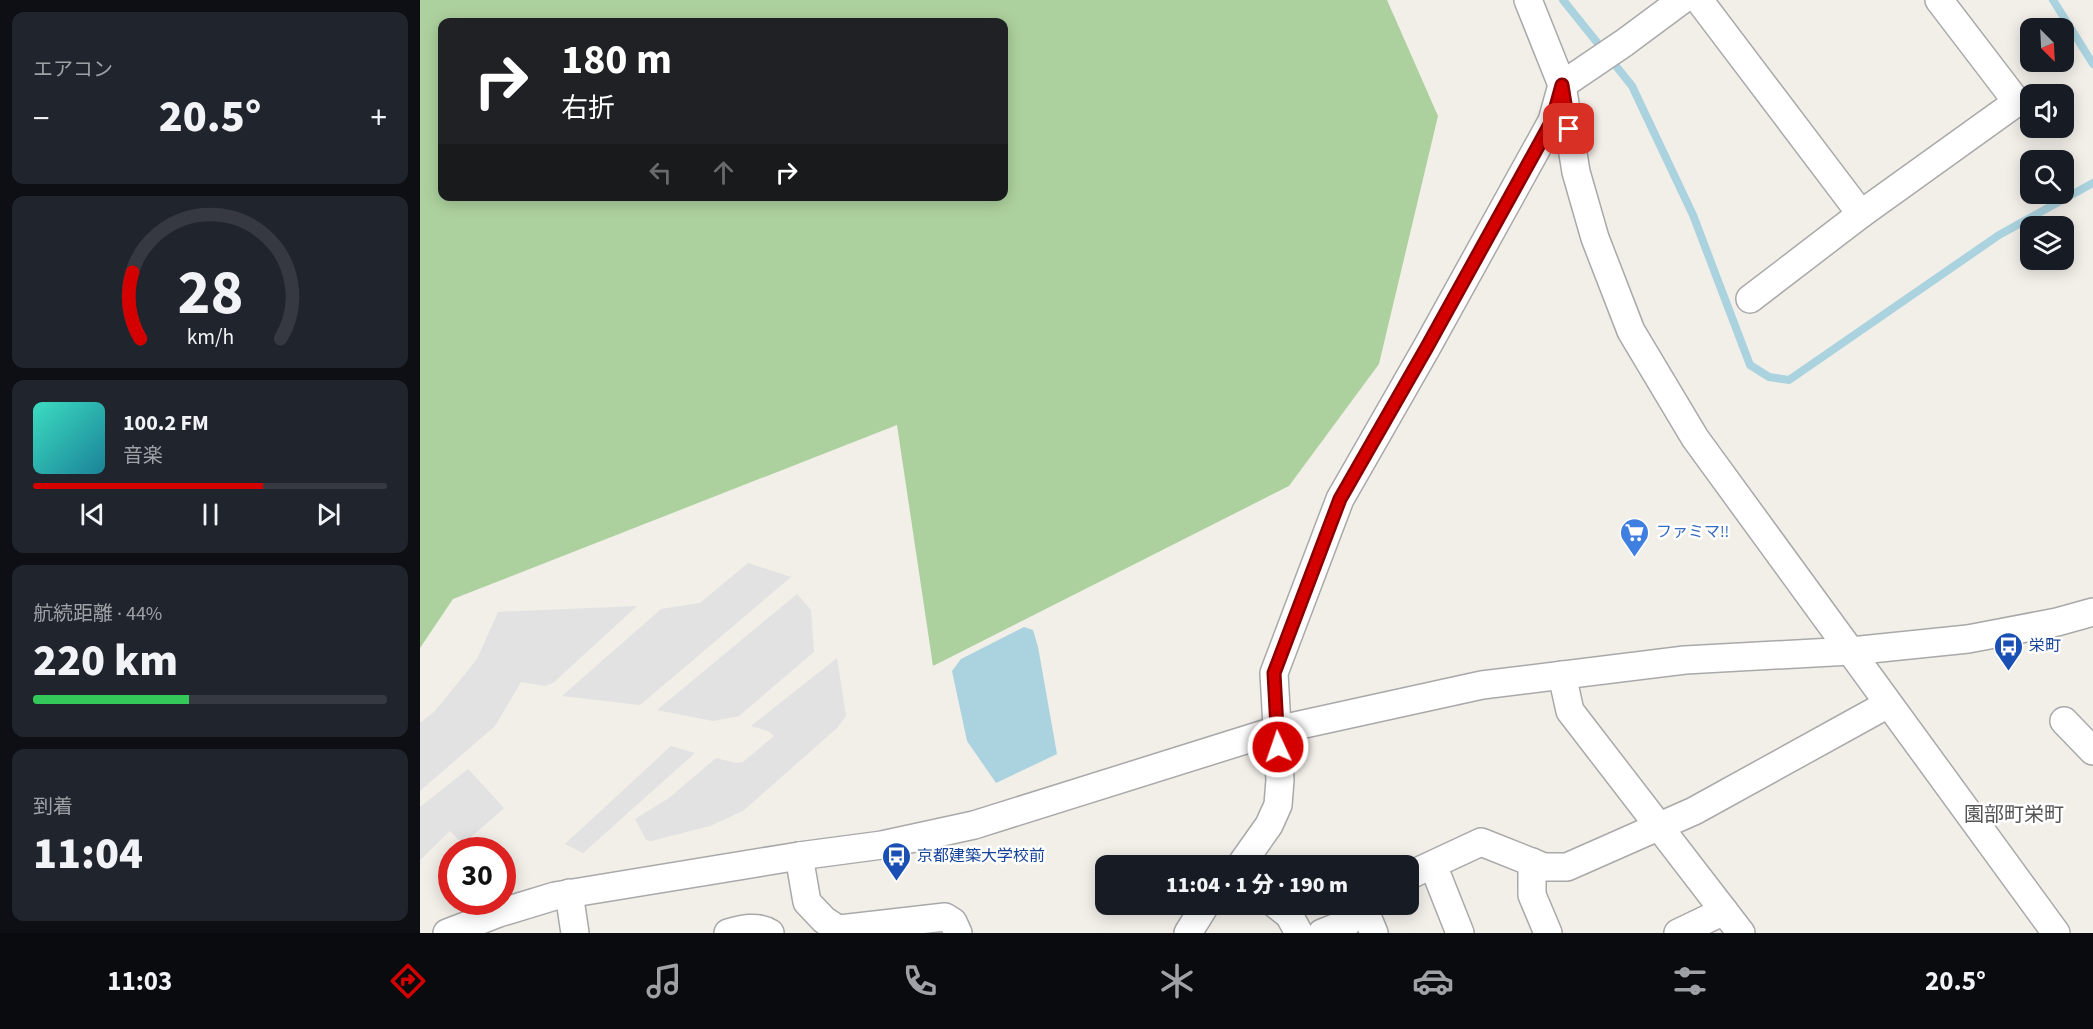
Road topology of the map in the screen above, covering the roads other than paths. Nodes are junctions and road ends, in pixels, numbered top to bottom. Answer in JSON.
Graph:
{"nodes":[{"id":1,"x":1528,"y":0,"type":"edge"},
{"id":2,"x":1682,"y":0,"type":"edge"},
{"id":3,"x":1699,"y":0,"type":"edge"},
{"id":4,"x":1939,"y":0,"type":"edge"},
{"id":5,"x":1562,"y":85,"type":"junction"},
{"id":6,"x":1862,"y":214,"type":"junction"},
{"id":7,"x":1750,"y":299,"type":"dead end"},
{"id":8,"x":2093,"y":612,"type":"edge"},
{"id":9,"x":1851,"y":651,"type":"junction"},
{"id":10,"x":1562,"y":675,"type":"junction"},
{"id":11,"x":1888,"y":704,"type":"junction"},
{"id":12,"x":2064,"y":721,"type":"dead end"},
{"id":13,"x":1277,"y":730,"type":"junction"},
{"id":14,"x":2093,"y":752,"type":"edge"},
{"id":15,"x":1658,"y":826,"type":"junction"},
{"id":16,"x":1248,"y":855,"type":"edge"},
{"id":17,"x":799,"y":856,"type":"junction"},
{"id":18,"x":1532,"y":862,"type":"junction"},
{"id":19,"x":1433,"y":865,"type":"junction"},
{"id":20,"x":1419,"y":871,"type":"edge"},
{"id":21,"x":569,"y":893,"type":"junction"},
{"id":22,"x":1724,"y":911,"type":"junction"},
{"id":23,"x":1199,"y":915,"type":"edge"},
{"id":24,"x":1289,"y":915,"type":"edge"},
{"id":25,"x":1355,"y":915,"type":"edge"},
{"id":26,"x":1368,"y":915,"type":"edge"},
{"id":27,"x":842,"y":931,"type":"edge"},
{"id":28,"x":447,"y":933,"type":"edge"},
{"id":29,"x":575,"y":933,"type":"edge"},
{"id":30,"x":728,"y":933,"type":"edge"},
{"id":31,"x":770,"y":933,"type":"edge"},
{"id":32,"x":958,"y":933,"type":"edge"},
{"id":33,"x":1188,"y":933,"type":"edge"},
{"id":34,"x":1299,"y":933,"type":"edge"},
{"id":35,"x":1322,"y":933,"type":"edge"},
{"id":36,"x":1374,"y":933,"type":"edge"},
{"id":37,"x":1460,"y":933,"type":"edge"},
{"id":38,"x":1548,"y":933,"type":"edge"},
{"id":39,"x":1678,"y":933,"type":"edge"},
{"id":40,"x":1742,"y":933,"type":"edge"},
{"id":41,"x":2055,"y":933,"type":"edge"}],
"edges":[{"from":1,"to":5,"type":"street"},
{"from":2,"to":5,"type":"street"},
{"from":3,"to":6,"type":"street"},
{"from":4,"to":6,"type":"street"},
{"from":5,"to":9,"type":"street"},
{"from":5,"to":13,"type":"street"},
{"from":6,"to":7,"type":"street"},
{"from":8,"to":9,"type":"street"},
{"from":9,"to":10,"type":"street"},
{"from":9,"to":11,"type":"street"},
{"from":10,"to":13,"type":"street"},
{"from":10,"to":15,"type":"street"},
{"from":11,"to":15,"type":"street"},
{"from":11,"to":41,"type":"street"},
{"from":12,"to":14,"type":"street"},
{"from":13,"to":16,"type":"street"},
{"from":13,"to":17,"type":"street"},
{"from":15,"to":18,"type":"street"},
{"from":15,"to":22,"type":"street"},
{"from":17,"to":21,"type":"street"},
{"from":17,"to":27,"type":"street"},
{"from":18,"to":19,"type":"street"},
{"from":18,"to":38,"type":"street"},
{"from":19,"to":20,"type":"street"},
{"from":19,"to":37,"type":"street"},
{"from":21,"to":28,"type":"street"},
{"from":21,"to":29,"type":"street"},
{"from":22,"to":39,"type":"street"},
{"from":22,"to":40,"type":"street"},
{"from":23,"to":33,"type":"street"},
{"from":24,"to":34,"type":"street"},
{"from":25,"to":35,"type":"street"},
{"from":26,"to":36,"type":"street"},
{"from":27,"to":32,"type":"street"},
{"from":30,"to":31,"type":"street"}]}
